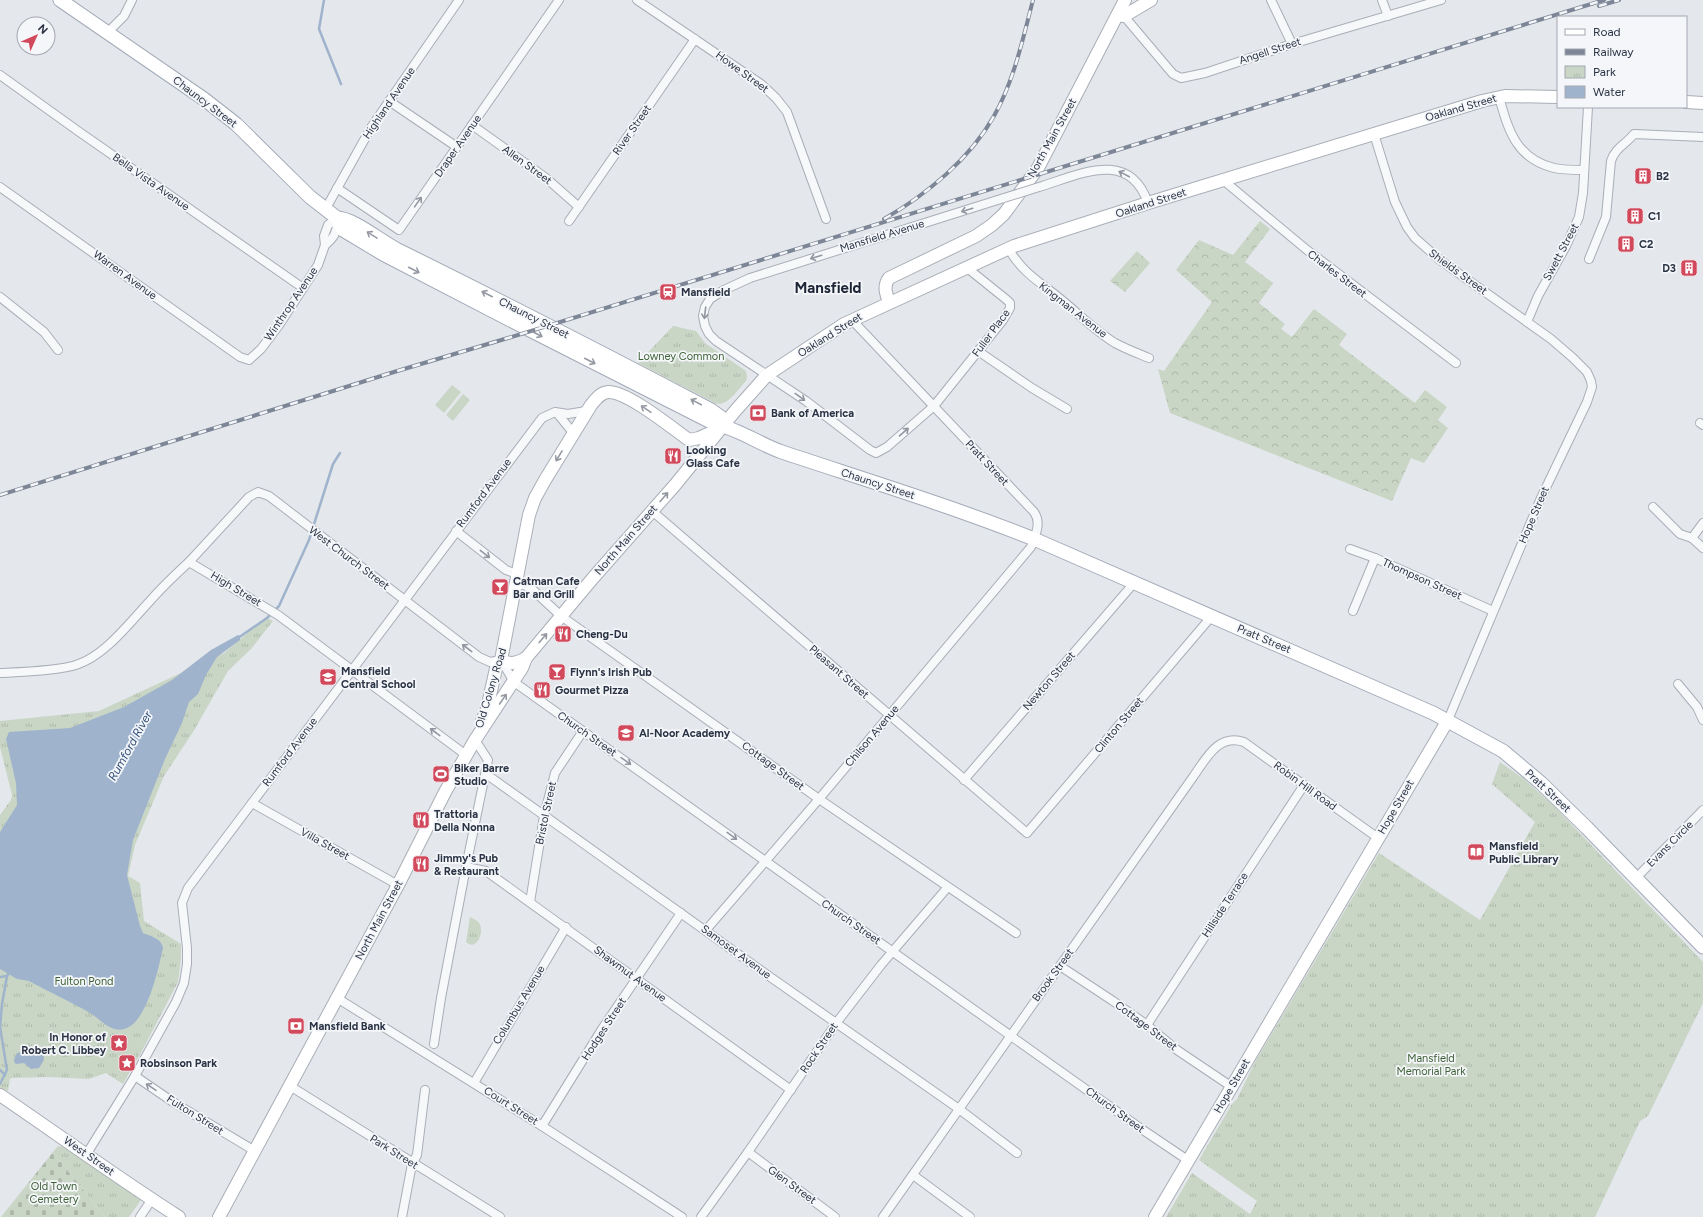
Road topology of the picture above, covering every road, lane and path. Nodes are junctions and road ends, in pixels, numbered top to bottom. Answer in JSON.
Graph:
{"nodes":[{"id":1,"x":60,"y":0,"type":"edge"},
{"id":2,"x":132,"y":0,"type":"edge"},
{"id":3,"x":459,"y":0,"type":"edge"},
{"id":4,"x":559,"y":0,"type":"edge"},
{"id":5,"x":637,"y":0,"type":"edge"},
{"id":6,"x":1125,"y":0,"type":"edge"},
{"id":7,"x":1151,"y":0,"type":"edge"},
{"id":8,"x":1271,"y":0,"type":"edge"},
{"id":9,"x":1382,"y":0,"type":"edge"},
{"id":10,"x":1441,"y":0,"type":"edge"},
{"id":11,"x":1121,"y":15,"type":"junction"},
{"id":12,"x":1388,"y":16,"type":"junction"},
{"id":13,"x":108,"y":32,"type":"junction"},
{"id":14,"x":695,"y":39,"type":"junction"},
{"id":15,"x":1292,"y":44,"type":"junction"},
{"id":16,"x":0,"y":75,"type":"edge"},
{"id":17,"x":1499,"y":97,"type":"junction"},
{"id":18,"x":1557,"y":97,"type":"edge"},
{"id":19,"x":389,"y":101,"type":"junction"},
{"id":20,"x":1687,"y":102,"type":"edge"},
{"id":21,"x":1703,"y":103,"type":"edge"},
{"id":22,"x":1588,"y":108,"type":"edge"},
{"id":23,"x":472,"y":125,"type":"junction"},
{"id":24,"x":1374,"y":134,"type":"junction"},
{"id":25,"x":1703,"y":137,"type":"edge"},
{"id":26,"x":456,"y":147,"type":"junction"},
{"id":27,"x":1584,"y":170,"type":"junction"},
{"id":28,"x":1223,"y":180,"type":"junction"},
{"id":29,"x":0,"y":187,"type":"edge"},
{"id":30,"x":337,"y":188,"type":"junction"},
{"id":31,"x":1148,"y":203,"type":"junction"},
{"id":32,"x":580,"y":207,"type":"junction"},
{"id":33,"x":325,"y":210,"type":"junction"},
{"id":34,"x":337,"y":218,"type":"junction"},
{"id":35,"x":826,"y":219,"type":"dead end"},
{"id":36,"x":569,"y":221,"type":"dead end"},
{"id":37,"x":1008,"y":248,"type":"junction"},
{"id":38,"x":1589,"y":259,"type":"dead end"},
{"id":39,"x":966,"y":267,"type":"junction"},
{"id":40,"x":303,"y":288,"type":"junction"},
{"id":41,"x":0,"y":297,"type":"edge"},
{"id":42,"x":889,"y":302,"type":"junction"},
{"id":43,"x":852,"y":320,"type":"junction"},
{"id":44,"x":1527,"y":322,"type":"junction"},
{"id":45,"x":58,"y":350,"type":"dead end"},
{"id":46,"x":978,"y":351,"type":"junction"},
{"id":47,"x":1149,"y":358,"type":"dead end"},
{"id":48,"x":250,"y":359,"type":"joint"},
{"id":49,"x":1456,"y":363,"type":"dead end"},
{"id":50,"x":768,"y":375,"type":"junction"},
{"id":51,"x":1589,"y":376,"type":"joint"},
{"id":52,"x":934,"y":406,"type":"junction"},
{"id":53,"x":1067,"y":408,"type":"dead end"},
{"id":54,"x":586,"y":411,"type":"junction"},
{"id":55,"x":557,"y":412,"type":"junction"},
{"id":56,"x":724,"y":426,"type":"junction"},
{"id":57,"x":573,"y":434,"type":"junction"},
{"id":58,"x":689,"y":440,"type":"junction"},
{"id":59,"x":686,"y":470,"type":"junction"},
{"id":60,"x":1653,"y":507,"type":"dead end"},
{"id":61,"x":652,"y":511,"type":"junction"},
{"id":62,"x":1703,"y":523,"type":"edge"},
{"id":63,"x":456,"y":531,"type":"junction"},
{"id":64,"x":1692,"y":538,"type":"junction"},
{"id":65,"x":1034,"y":539,"type":"junction"},
{"id":66,"x":1703,"y":548,"type":"edge"},
{"id":67,"x":1350,"y":549,"type":"dead end"},
{"id":68,"x":1375,"y":558,"type":"junction"},
{"id":69,"x":189,"y":562,"type":"junction"},
{"id":70,"x":516,"y":580,"type":"junction"},
{"id":71,"x":1134,"y":583,"type":"junction"},
{"id":72,"x":404,"y":600,"type":"junction"},
{"id":73,"x":1353,"y":611,"type":"dead end"},
{"id":74,"x":1493,"y":611,"type":"junction"},
{"id":75,"x":561,"y":616,"type":"junction"},
{"id":76,"x":1210,"y":617,"type":"junction"},
{"id":77,"x":526,"y":658,"type":"junction"},
{"id":78,"x":502,"y":660,"type":"junction"},
{"id":79,"x":352,"y":670,"type":"junction"},
{"id":80,"x":0,"y":673,"type":"edge"},
{"id":81,"x":514,"y":682,"type":"junction"},
{"id":82,"x":1678,"y":684,"type":"dead end"},
{"id":83,"x":890,"y":715,"type":"junction"},
{"id":84,"x":1448,"y":720,"type":"junction"},
{"id":85,"x":1703,"y":720,"type":"edge"},
{"id":86,"x":583,"y":731,"type":"junction"},
{"id":87,"x":475,"y":740,"type":"junction"},
{"id":88,"x":1230,"y":740,"type":"joint"},
{"id":89,"x":466,"y":755,"type":"junction"},
{"id":90,"x":486,"y":774,"type":"junction"},
{"id":91,"x":964,"y":780,"type":"junction"},
{"id":92,"x":1304,"y":785,"type":"junction"},
{"id":93,"x":819,"y":799,"type":"junction"},
{"id":94,"x":252,"y":803,"type":"junction"},
{"id":95,"x":1703,"y":810,"type":"edge"},
{"id":96,"x":544,"y":816,"type":"junction"},
{"id":97,"x":1026,"y":833,"type":"joint"},
{"id":98,"x":1378,"y":838,"type":"junction"},
{"id":99,"x":766,"y":860,"type":"junction"},
{"id":100,"x":466,"y":867,"type":"junction"},
{"id":101,"x":1636,"y":878,"type":"junction"},
{"id":102,"x":398,"y":885,"type":"junction"},
{"id":103,"x":947,"y":888,"type":"junction"},
{"id":104,"x":530,"y":902,"type":"junction"},
{"id":105,"x":681,"y":913,"type":"junction"},
{"id":106,"x":566,"y":927,"type":"junction"},
{"id":107,"x":706,"y":930,"type":"junction"},
{"id":108,"x":1016,"y":933,"type":"dead end"},
{"id":109,"x":1703,"y":947,"type":"edge"},
{"id":110,"x":894,"y":952,"type":"junction"},
{"id":111,"x":1060,"y":966,"type":"junction"},
{"id":112,"x":637,"y":979,"type":"junction"},
{"id":113,"x":337,"y":998,"type":"junction"},
{"id":114,"x":836,"y":1022,"type":"junction"},
{"id":115,"x":1147,"y":1025,"type":"junction"},
{"id":116,"x":1010,"y":1036,"type":"junction"},
{"id":117,"x":434,"y":1044,"type":"dead end"},
{"id":118,"x":135,"y":1076,"type":"junction"},
{"id":119,"x":474,"y":1083,"type":"junction"},
{"id":120,"x":290,"y":1086,"type":"junction"},
{"id":121,"x":1232,"y":1087,"type":"junction"},
{"id":122,"x":425,"y":1090,"type":"dead end"},
{"id":123,"x":791,"y":1090,"type":"junction"},
{"id":124,"x":0,"y":1095,"type":"edge"},
{"id":125,"x":959,"y":1109,"type":"junction"},
{"id":126,"x":542,"y":1126,"type":"junction"},
{"id":127,"x":255,"y":1151,"type":"junction"},
{"id":128,"x":748,"y":1152,"type":"junction"},
{"id":129,"x":1017,"y":1153,"type":"dead end"},
{"id":130,"x":86,"y":1154,"type":"junction"},
{"id":131,"x":1189,"y":1161,"type":"junction"},
{"id":132,"x":412,"y":1164,"type":"junction"},
{"id":133,"x":913,"y":1175,"type":"junction"},
{"id":134,"x":152,"y":1200,"type":"junction"},
{"id":135,"x":140,"y":1217,"type":"edge"},
{"id":136,"x":180,"y":1217,"type":"edge"},
{"id":137,"x":219,"y":1217,"type":"edge"},
{"id":138,"x":402,"y":1217,"type":"edge"},
{"id":139,"x":500,"y":1217,"type":"edge"},
{"id":140,"x":682,"y":1217,"type":"edge"},
{"id":141,"x":701,"y":1217,"type":"edge"},
{"id":142,"x":835,"y":1217,"type":"edge"},
{"id":143,"x":883,"y":1217,"type":"edge"},
{"id":144,"x":970,"y":1217,"type":"edge"},
{"id":145,"x":1155,"y":1217,"type":"edge"}],
"edges":[{"from":1,"to":13,"type":"main road","name":"Chauncy Street"},
{"from":2,"to":13,"type":"street"},
{"from":3,"to":19,"type":"street","name":"Highland Avenue"},
{"from":4,"to":23,"type":"street","name":"Draper Avenue"},
{"from":5,"to":14,"type":"street","name":"Howe Street"},
{"from":6,"to":11,"type":"main road","name":"North Main Street"},
{"from":7,"to":11,"type":"main road"},
{"from":8,"to":15,"type":"street"},
{"from":9,"to":12,"type":"street"},
{"from":10,"to":12,"type":"street","name":"Angell Street"},
{"from":11,"to":15,"type":"street","name":"Angell Street"},
{"from":11,"to":42,"type":"main road","name":"North Main Street"},
{"from":12,"to":15,"type":"street","name":"Angell Street"},
{"from":13,"to":33,"type":"main road","name":"Chauncy Street"},
{"from":14,"to":32,"type":"street","name":"River Street"},
{"from":14,"to":35,"type":"street","name":"Howe Street"},
{"from":16,"to":40,"type":"street","name":"Bella Vista Avenue"},
{"from":17,"to":18,"type":"main road","name":"Oakland Street"},
{"from":17,"to":24,"type":"main road","name":"Oakland Street"},
{"from":17,"to":27,"type":"street"},
{"from":19,"to":26,"type":"street"},
{"from":19,"to":30,"type":"street","name":"Highland Avenue"},
{"from":20,"to":21,"type":"main road"},
{"from":22,"to":27,"type":"street","name":"Swett Street"},
{"from":23,"to":26,"type":"street","name":"Draper Avenue"},
{"from":23,"to":32,"type":"street","name":"Allen Street"},
{"from":24,"to":28,"type":"main road","name":"Oakland Street"},
{"from":24,"to":44,"type":"street","name":"Shields Street"},
{"from":25,"to":38,"type":"street"},
{"from":30,"to":26,"type":"street","name":"Draper Avenue","one_way":true},
{"from":27,"to":44,"type":"street","name":"Swett Street"},
{"from":28,"to":31,"type":"main road","name":"Oakland Street"},
{"from":28,"to":49,"type":"street","name":"Charles Street"},
{"from":29,"to":48,"type":"street","name":"Warren Avenue"},
{"from":30,"to":33,"type":"street","name":"Highland Avenue"},
{"from":31,"to":37,"type":"main road","name":"Oakland Street"},
{"from":31,"to":50,"type":"street","name":"Mansfield Avenue","one_way":true,"bridge":true},
{"from":32,"to":36,"type":"street","name":"River Street"},
{"from":33,"to":34,"type":"main road","name":"Chauncy Street"},
{"from":34,"to":40,"type":"street","name":"Winthrop Avenue"},
{"from":34,"to":56,"type":"main road","name":"Chauncy Street"},
{"from":37,"to":39,"type":"main road","name":"Oakland Street"},
{"from":37,"to":47,"type":"street","name":"Kingman Avenue"},
{"from":39,"to":42,"type":"main road","name":"Oakland Street"},
{"from":39,"to":46,"type":"street","name":"Fuller Place"},
{"from":40,"to":48,"type":"street","name":"Winthrop Avenue"},
{"from":41,"to":45,"type":"street"},
{"from":42,"to":43,"type":"main road","name":"Oakland Street"},
{"from":43,"to":50,"type":"main road","name":"Oakland Street"},
{"from":43,"to":52,"type":"street","name":"Pratt Street"},
{"from":44,"to":51,"type":"street","name":"Shields Street"},
{"from":46,"to":52,"type":"street","name":"Fuller Place"},
{"from":46,"to":53,"type":"street"},
{"from":50,"to":52,"type":"street","name":"Mansfield Avenue","one_way":true},
{"from":50,"to":56,"type":"main road","name":"North Main Street"},
{"from":51,"to":74,"type":"street","name":"Hope Street"},
{"from":52,"to":65,"type":"street","name":"Pratt Street"},
{"from":54,"to":55,"type":"street","name":"Rumford Avenue"},
{"from":54,"to":57,"type":"main road","name":"Old Colony Road"},
{"from":58,"to":54,"type":"main road","name":"Old Colony Road","one_way":true},
{"from":55,"to":57,"type":"street"},
{"from":55,"to":63,"type":"street","name":"Rumford Avenue"},
{"from":56,"to":58,"type":"main road"},
{"from":56,"to":59,"type":"main road","name":"North Main Street"},
{"from":56,"to":65,"type":"main road","name":"Chauncy Street"},
{"from":57,"to":70,"type":"main road","name":"Old Colony Road","one_way":true},
{"from":58,"to":59,"type":"main road"},
{"from":61,"to":59,"type":"main road","name":"North Main Street","one_way":true},
{"from":60,"to":64,"type":"street"},
{"from":61,"to":75,"type":"main road","name":"North Main Street"},
{"from":61,"to":83,"type":"street","name":"Pleasant Street"},
{"from":62,"to":64,"type":"street"},
{"from":63,"to":70,"type":"street","name":"Cottage Street","one_way":true},
{"from":63,"to":72,"type":"street","name":"Rumford Avenue"},
{"from":64,"to":66,"type":"street"},
{"from":65,"to":71,"type":"main road","name":"Pratt Street"},
{"from":65,"to":83,"type":"street","name":"Chilson Avenue"},
{"from":67,"to":68,"type":"street","name":"Thompson Street"},
{"from":68,"to":73,"type":"street"},
{"from":68,"to":74,"type":"street","name":"Thompson Street"},
{"from":69,"to":72,"type":"street","name":"West Church Street"},
{"from":69,"to":79,"type":"street","name":"High Street"},
{"from":69,"to":80,"type":"street"},
{"from":70,"to":75,"type":"street","name":"Cottage Street"},
{"from":70,"to":78,"type":"main road","name":"Old Colony Road"},
{"from":71,"to":76,"type":"main road","name":"Pratt Street"},
{"from":71,"to":91,"type":"street","name":"Newton Street"},
{"from":78,"to":72,"type":"street","name":"West Church Street","one_way":true},
{"from":72,"to":79,"type":"street","name":"Rumford Avenue"},
{"from":74,"to":84,"type":"street","name":"Hope Street"},
{"from":77,"to":75,"type":"main road","name":"North Main Street","one_way":true},
{"from":75,"to":93,"type":"street","name":"Cottage Street"},
{"from":76,"to":84,"type":"main road","name":"Pratt Street"},
{"from":76,"to":97,"type":"street","name":"Clinton Street"},
{"from":77,"to":78,"type":"main road"},
{"from":77,"to":81,"type":"main road","name":"North Main Street"},
{"from":78,"to":81,"type":"street"},
{"from":78,"to":87,"type":"main road","name":"Old Colony Road"},
{"from":89,"to":79,"type":"street","name":"High Street","one_way":true},
{"from":79,"to":94,"type":"street","name":"Rumford Avenue"},
{"from":81,"to":86,"type":"street","name":"Church Street"},
{"from":87,"to":81,"type":"main road","name":"North Main Street","one_way":true},
{"from":82,"to":85,"type":"street"},
{"from":83,"to":91,"type":"street","name":"Pleasant Street"},
{"from":83,"to":93,"type":"street","name":"Chilson Avenue"},
{"from":84,"to":98,"type":"main road","name":"Hope Street"},
{"from":84,"to":101,"type":"main road","name":"Pratt Street"},
{"from":86,"to":96,"type":"street","name":"Bristol Street"},
{"from":86,"to":99,"type":"street","name":"Church Street","one_way":true},
{"from":87,"to":89,"type":"main road","name":"North Main Street"},
{"from":87,"to":90,"type":"street"},
{"from":88,"to":92,"type":"street","name":"Robin Hill Road"},
{"from":88,"to":111,"type":"street","name":"Brook Street"},
{"from":89,"to":102,"type":"main road","name":"North Main Street"},
{"from":90,"to":96,"type":"street","name":"Samoset Avenue"},
{"from":90,"to":100,"type":"street"},
{"from":91,"to":97,"type":"street","name":"Pleasant Street"},
{"from":92,"to":98,"type":"street","name":"Robin Hill Road"},
{"from":92,"to":115,"type":"street","name":"Hillside Terrace"},
{"from":93,"to":99,"type":"street","name":"Chilson Avenue"},
{"from":93,"to":103,"type":"street","name":"Cottage Street"},
{"from":94,"to":102,"type":"street","name":"Villa Street"},
{"from":94,"to":118,"type":"street","name":"Rumford Avenue"},
{"from":95,"to":101,"type":"street","name":"Evans Circle"},
{"from":96,"to":104,"type":"street","name":"Bristol Street"},
{"from":96,"to":105,"type":"street","name":"Samoset Avenue"},
{"from":98,"to":121,"type":"main road","name":"Hope Street"},
{"from":99,"to":107,"type":"street","name":"Chilson Avenue"},
{"from":99,"to":110,"type":"street","name":"Church Street"},
{"from":100,"to":104,"type":"street","name":"Shawmut Avenue"},
{"from":100,"to":117,"type":"street"},
{"from":101,"to":109,"type":"main road","name":"Pratt Street"},
{"from":102,"to":113,"type":"main road","name":"North Main Street"},
{"from":103,"to":108,"type":"street","name":"Cottage Street"},
{"from":103,"to":110,"type":"street","name":"Rock Street"},
{"from":104,"to":106,"type":"street","name":"Shawmut Avenue"},
{"from":105,"to":107,"type":"street","name":"Samoset Avenue"},
{"from":105,"to":112,"type":"street","name":"Hodges Street"},
{"from":106,"to":112,"type":"street","name":"Shawmut Avenue"},
{"from":106,"to":119,"type":"street","name":"Columbus Avenue"},
{"from":107,"to":114,"type":"street","name":"Samoset Avenue"},
{"from":110,"to":114,"type":"street","name":"Rock Street"},
{"from":110,"to":116,"type":"street","name":"Church Street"},
{"from":111,"to":115,"type":"street","name":"Cottage Street"},
{"from":111,"to":116,"type":"street","name":"Brook Street"},
{"from":112,"to":123,"type":"street","name":"Shawmut Avenue"},
{"from":112,"to":126,"type":"street","name":"Hodges Street"},
{"from":113,"to":119,"type":"street","name":"Court Street"},
{"from":113,"to":120,"type":"main road","name":"North Main Street"},
{"from":114,"to":123,"type":"street","name":"Rock Street"},
{"from":114,"to":125,"type":"street","name":"Samoset Avenue"},
{"from":115,"to":121,"type":"street","name":"Cottage Street"},
{"from":116,"to":125,"type":"street","name":"Brook Street"},
{"from":116,"to":131,"type":"street","name":"Church Street"},
{"from":127,"to":118,"type":"street","name":"Fulton Street","one_way":true},
{"from":118,"to":130,"type":"street","name":"Rumford Avenue"},
{"from":119,"to":126,"type":"street","name":"Court Street"},
{"from":120,"to":127,"type":"main road","name":"North Main Street"},
{"from":120,"to":132,"type":"street","name":"Park Street"},
{"from":121,"to":131,"type":"main road","name":"Hope Street"},
{"from":122,"to":132,"type":"street"},
{"from":123,"to":128,"type":"street","name":"Rock Street"},
{"from":124,"to":130,"type":"main road","name":"West Street"},
{"from":125,"to":129,"type":"street","name":"Samoset Avenue"},
{"from":125,"to":133,"type":"street","name":"Brook Street"},
{"from":126,"to":140,"type":"street","name":"Court Street"},
{"from":127,"to":137,"type":"main road","name":"North Main Street"},
{"from":128,"to":141,"type":"street","name":"Rock Street"},
{"from":128,"to":142,"type":"street","name":"Glen Street"},
{"from":130,"to":134,"type":"main road","name":"West Street"},
{"from":131,"to":145,"type":"main road","name":"Hope Street"},
{"from":132,"to":138,"type":"street"},
{"from":132,"to":139,"type":"street","name":"Park Street"},
{"from":133,"to":143,"type":"street","name":"Brook Street"},
{"from":133,"to":144,"type":"street"},
{"from":134,"to":135,"type":"street"},
{"from":134,"to":136,"type":"main road","name":"West Street"}]}
